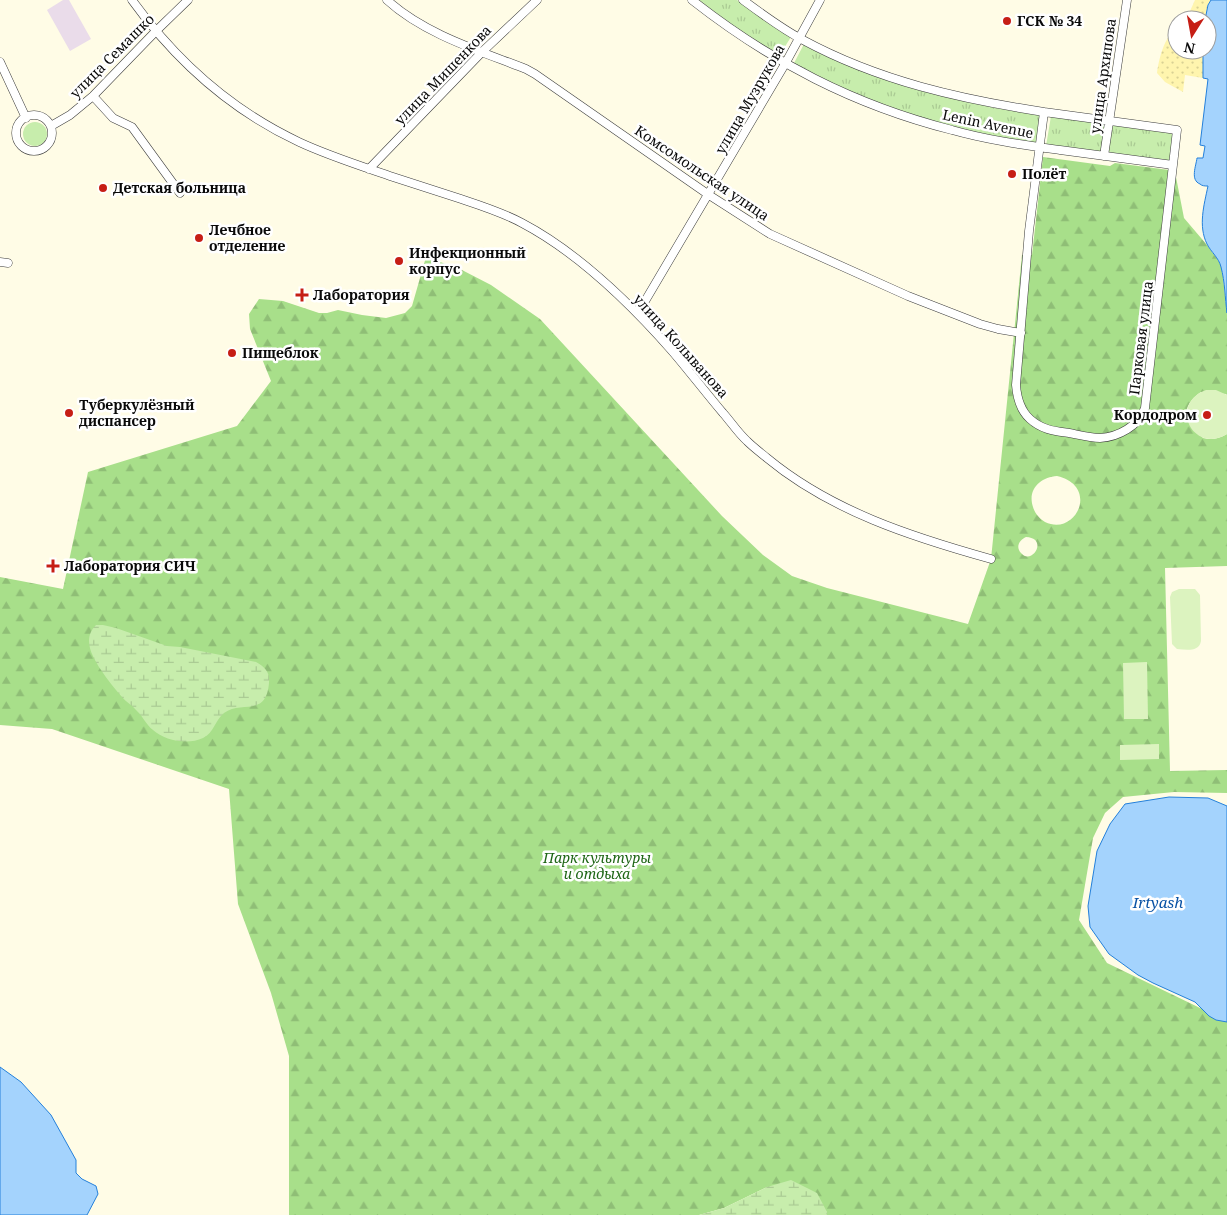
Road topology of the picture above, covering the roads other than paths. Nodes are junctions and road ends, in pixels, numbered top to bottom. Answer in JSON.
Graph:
{"nodes":[{"id":1,"x":132,"y":0,"type":"edge"},
{"id":2,"x":188,"y":0,"type":"edge"},
{"id":3,"x":387,"y":0,"type":"edge"},
{"id":4,"x":536,"y":0,"type":"edge"},
{"id":5,"x":692,"y":0,"type":"edge"},
{"id":6,"x":743,"y":0,"type":"edge"},
{"id":7,"x":820,"y":0,"type":"edge"},
{"id":8,"x":1127,"y":0,"type":"edge"},
{"id":9,"x":156,"y":31,"type":"junction"},
{"id":10,"x":800,"y":38,"type":"junction"},
{"id":11,"x":482,"y":52,"type":"junction"},
{"id":12,"x":0,"y":62,"type":"edge"},
{"id":13,"x":785,"y":64,"type":"junction"},
{"id":14,"x":93,"y":96,"type":"junction"},
{"id":15,"x":1044,"y":112,"type":"junction"},
{"id":16,"x":26,"y":118,"type":"junction"},
{"id":17,"x":1110,"y":121,"type":"junction"},
{"id":18,"x":51,"y":126,"type":"junction"},
{"id":19,"x":1040,"y":148,"type":"junction"},
{"id":20,"x":1104,"y":156,"type":"junction"},
{"id":21,"x":1173,"y":165,"type":"junction"},
{"id":22,"x":369,"y":169,"type":"junction"},
{"id":23,"x":180,"y":193,"type":"dead end"},
{"id":24,"x":709,"y":195,"type":"junction"},
{"id":25,"x":638,"y":313,"type":"junction"},
{"id":26,"x":1020,"y":333,"type":"junction"},
{"id":27,"x":991,"y":559,"type":"dead end"}],
"edges":[{"from":1,"to":9,"type":"street","name":"улица Колыванова"},
{"from":2,"to":9,"type":"street","name":"улица Семашко"},
{"from":3,"to":11,"type":"street","name":"Комсомольская улица"},
{"from":4,"to":11,"type":"street","name":"улица Мишенкова"},
{"from":5,"to":13,"type":"street","name":"Lenin Avenue"},
{"from":6,"to":10,"type":"street","name":"Lenin Avenue"},
{"from":7,"to":10,"type":"street","name":"улица Музрукова"},
{"from":8,"to":17,"type":"street","name":"улица Архипова"},
{"from":9,"to":14,"type":"street","name":"улица Семашко"},
{"from":9,"to":22,"type":"street","name":"улица Колыванова"},
{"from":10,"to":13,"type":"street","name":"улица Музрукова"},
{"from":10,"to":15,"type":"street","name":"Lenin Avenue"},
{"from":11,"to":22,"type":"street","name":"улица Мишенкова"},
{"from":11,"to":24,"type":"street","name":"Комсомольская улица"},
{"from":12,"to":16,"type":"street"},
{"from":13,"to":19,"type":"street","name":"Lenin Avenue"},
{"from":13,"to":24,"type":"street","name":"улица Музрукова"},
{"from":14,"to":18,"type":"street","name":"улица Семашко"},
{"from":14,"to":23,"type":"street"},
{"from":15,"to":17,"type":"street"},
{"from":15,"to":19,"type":"street","name":"Lenin Avenue"},
{"from":16,"to":18,"type":"street"},
{"from":16,"to":18,"type":"street"},
{"from":17,"to":20,"type":"street","name":"улица Архипова"},
{"from":17,"to":21,"type":"street","name":"Парковая улица"},
{"from":19,"to":20,"type":"street"},
{"from":19,"to":26,"type":"street","name":"Парковая улица"},
{"from":20,"to":21,"type":"street"},
{"from":21,"to":26,"type":"street","name":"Парковая улица"},
{"from":22,"to":25,"type":"street","name":"улица Колыванова"},
{"from":24,"to":25,"type":"street","name":"улица Музрукова"},
{"from":24,"to":26,"type":"street","name":"Комсомольская улица"},
{"from":25,"to":27,"type":"street","name":"улица Колыванова"}]}
